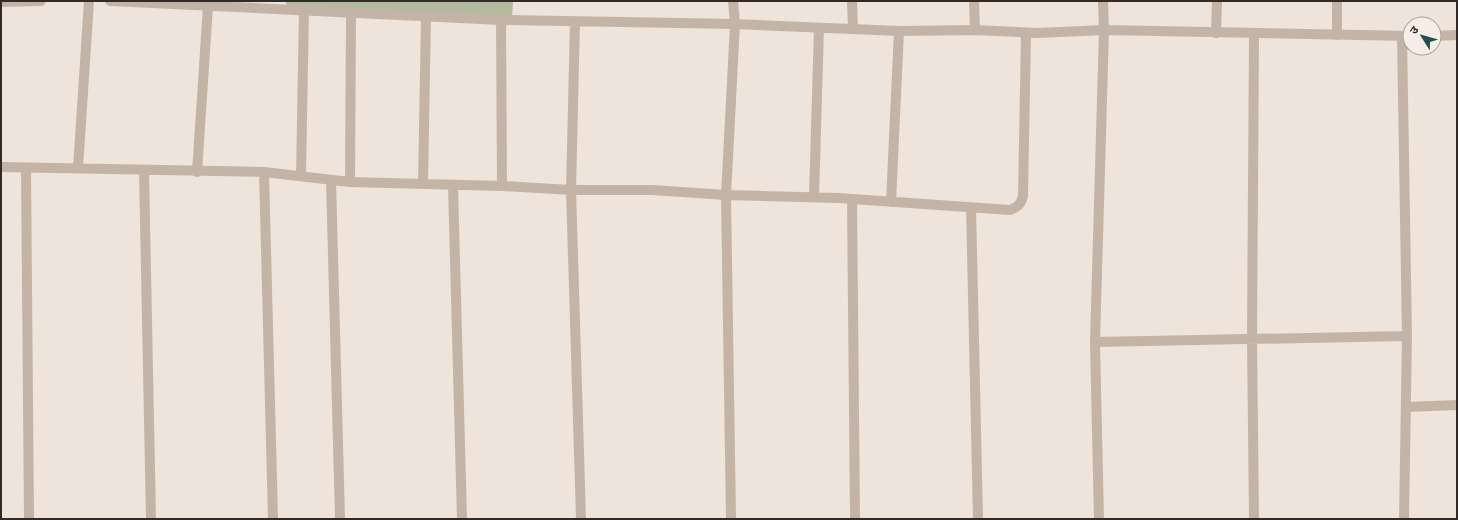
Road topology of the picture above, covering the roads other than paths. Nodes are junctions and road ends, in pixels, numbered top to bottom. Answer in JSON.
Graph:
{"nodes":[{"id":1,"x":41,"y":1,"type":"edge"},
{"id":2,"x":89,"y":1,"type":"edge"},
{"id":3,"x":110,"y":1,"type":"edge"},
{"id":4,"x":733,"y":1,"type":"edge"},
{"id":5,"x":852,"y":1,"type":"edge"},
{"id":6,"x":974,"y":1,"type":"edge"},
{"id":7,"x":1103,"y":1,"type":"edge"},
{"id":8,"x":1216,"y":1,"type":"edge"},
{"id":9,"x":1337,"y":1,"type":"edge"},
{"id":10,"x":1,"y":2,"type":"edge"},
{"id":11,"x":208,"y":6,"type":"junction"},
{"id":12,"x":304,"y":10,"type":"junction"},
{"id":13,"x":352,"y":13,"type":"junction"},
{"id":14,"x":426,"y":16,"type":"junction"},
{"id":15,"x":501,"y":20,"type":"junction"},
{"id":16,"x":575,"y":22,"type":"junction"},
{"id":17,"x":735,"y":24,"type":"junction"},
{"id":18,"x":819,"y":28,"type":"junction"},
{"id":19,"x":853,"y":28,"type":"junction"},
{"id":20,"x":975,"y":30,"type":"junction"},
{"id":21,"x":1104,"y":30,"type":"junction"},
{"id":22,"x":899,"y":31,"type":"junction"},
{"id":23,"x":1026,"y":33,"type":"junction"},
{"id":24,"x":1216,"y":34,"type":"junction"},
{"id":25,"x":1254,"y":34,"type":"junction"},
{"id":26,"x":1338,"y":35,"type":"junction"},
{"id":27,"x":1457,"y":35,"type":"edge"},
{"id":28,"x":1402,"y":36,"type":"edge"},
{"id":29,"x":1442,"y":36,"type":"edge"},
{"id":30,"x":1406,"y":56,"type":"edge"},
{"id":31,"x":1,"y":167,"type":"edge"},
{"id":32,"x":26,"y":168,"type":"junction"},
{"id":33,"x":78,"y":168,"type":"junction"},
{"id":34,"x":144,"y":171,"type":"junction"},
{"id":35,"x":197,"y":172,"type":"junction"},
{"id":36,"x":264,"y":172,"type":"junction"},
{"id":37,"x":301,"y":175,"type":"junction"},
{"id":38,"x":331,"y":180,"type":"junction"},
{"id":39,"x":350,"y":182,"type":"junction"},
{"id":40,"x":423,"y":184,"type":"junction"},
{"id":41,"x":453,"y":186,"type":"junction"},
{"id":42,"x":502,"y":186,"type":"junction"},
{"id":43,"x":571,"y":190,"type":"junction"},
{"id":44,"x":726,"y":195,"type":"junction"},
{"id":45,"x":814,"y":197,"type":"junction"},
{"id":46,"x":852,"y":199,"type":"junction"},
{"id":47,"x":891,"y":202,"type":"junction"},
{"id":48,"x":971,"y":208,"type":"junction"},
{"id":49,"x":1407,"y":336,"type":"junction"},
{"id":50,"x":1252,"y":339,"type":"junction"},
{"id":51,"x":1095,"y":342,"type":"junction"},
{"id":52,"x":1457,"y":405,"type":"edge"},
{"id":53,"x":1406,"y":406,"type":"junction"},
{"id":54,"x":29,"y":519,"type":"edge"},
{"id":55,"x":151,"y":519,"type":"edge"},
{"id":56,"x":273,"y":519,"type":"edge"},
{"id":57,"x":340,"y":519,"type":"edge"},
{"id":58,"x":462,"y":519,"type":"edge"},
{"id":59,"x":581,"y":519,"type":"edge"},
{"id":60,"x":731,"y":519,"type":"edge"},
{"id":61,"x":856,"y":519,"type":"edge"},
{"id":62,"x":978,"y":519,"type":"edge"},
{"id":63,"x":1099,"y":519,"type":"edge"},
{"id":64,"x":1254,"y":519,"type":"edge"},
{"id":65,"x":1404,"y":519,"type":"edge"}],
"edges":[{"from":1,"to":10,"type":"street"},
{"from":2,"to":33,"type":"street"},
{"from":3,"to":11,"type":"street"},
{"from":4,"to":17,"type":"street"},
{"from":5,"to":19,"type":"street"},
{"from":6,"to":20,"type":"street"},
{"from":7,"to":21,"type":"street"},
{"from":8,"to":24,"type":"street"},
{"from":9,"to":26,"type":"street"},
{"from":11,"to":12,"type":"street"},
{"from":11,"to":35,"type":"street"},
{"from":12,"to":13,"type":"street"},
{"from":12,"to":37,"type":"street"},
{"from":13,"to":14,"type":"street"},
{"from":13,"to":39,"type":"street"},
{"from":14,"to":15,"type":"street"},
{"from":14,"to":40,"type":"street"},
{"from":15,"to":16,"type":"street"},
{"from":15,"to":42,"type":"street"},
{"from":16,"to":17,"type":"street"},
{"from":16,"to":43,"type":"street"},
{"from":17,"to":18,"type":"street"},
{"from":17,"to":44,"type":"street"},
{"from":18,"to":19,"type":"street"},
{"from":18,"to":45,"type":"street"},
{"from":19,"to":22,"type":"street"},
{"from":20,"to":22,"type":"street"},
{"from":20,"to":23,"type":"street"},
{"from":21,"to":23,"type":"street"},
{"from":21,"to":24,"type":"street"},
{"from":21,"to":51,"type":"street"},
{"from":22,"to":47,"type":"street"},
{"from":23,"to":48,"type":"street"},
{"from":24,"to":25,"type":"street"},
{"from":25,"to":26,"type":"street"},
{"from":25,"to":50,"type":"street"},
{"from":26,"to":28,"type":"street"},
{"from":27,"to":29,"type":"street"},
{"from":30,"to":49,"type":"street"},
{"from":31,"to":32,"type":"street"},
{"from":32,"to":33,"type":"street"},
{"from":32,"to":54,"type":"street"},
{"from":33,"to":34,"type":"street"},
{"from":34,"to":35,"type":"street"},
{"from":34,"to":55,"type":"street"},
{"from":35,"to":36,"type":"street"},
{"from":36,"to":37,"type":"street"},
{"from":36,"to":56,"type":"street"},
{"from":37,"to":38,"type":"street"},
{"from":38,"to":39,"type":"street"},
{"from":38,"to":57,"type":"street"},
{"from":39,"to":40,"type":"street"},
{"from":40,"to":41,"type":"street"},
{"from":41,"to":42,"type":"street"},
{"from":41,"to":58,"type":"street"},
{"from":42,"to":43,"type":"street"},
{"from":43,"to":44,"type":"street"},
{"from":43,"to":59,"type":"street"},
{"from":44,"to":45,"type":"street"},
{"from":44,"to":60,"type":"street"},
{"from":45,"to":46,"type":"street"},
{"from":46,"to":47,"type":"street"},
{"from":46,"to":61,"type":"street"},
{"from":47,"to":48,"type":"street"},
{"from":48,"to":62,"type":"street"},
{"from":49,"to":50,"type":"street"},
{"from":49,"to":53,"type":"street"},
{"from":50,"to":51,"type":"street"},
{"from":50,"to":64,"type":"street"},
{"from":51,"to":63,"type":"street"},
{"from":52,"to":53,"type":"street"},
{"from":53,"to":65,"type":"street"}]}
